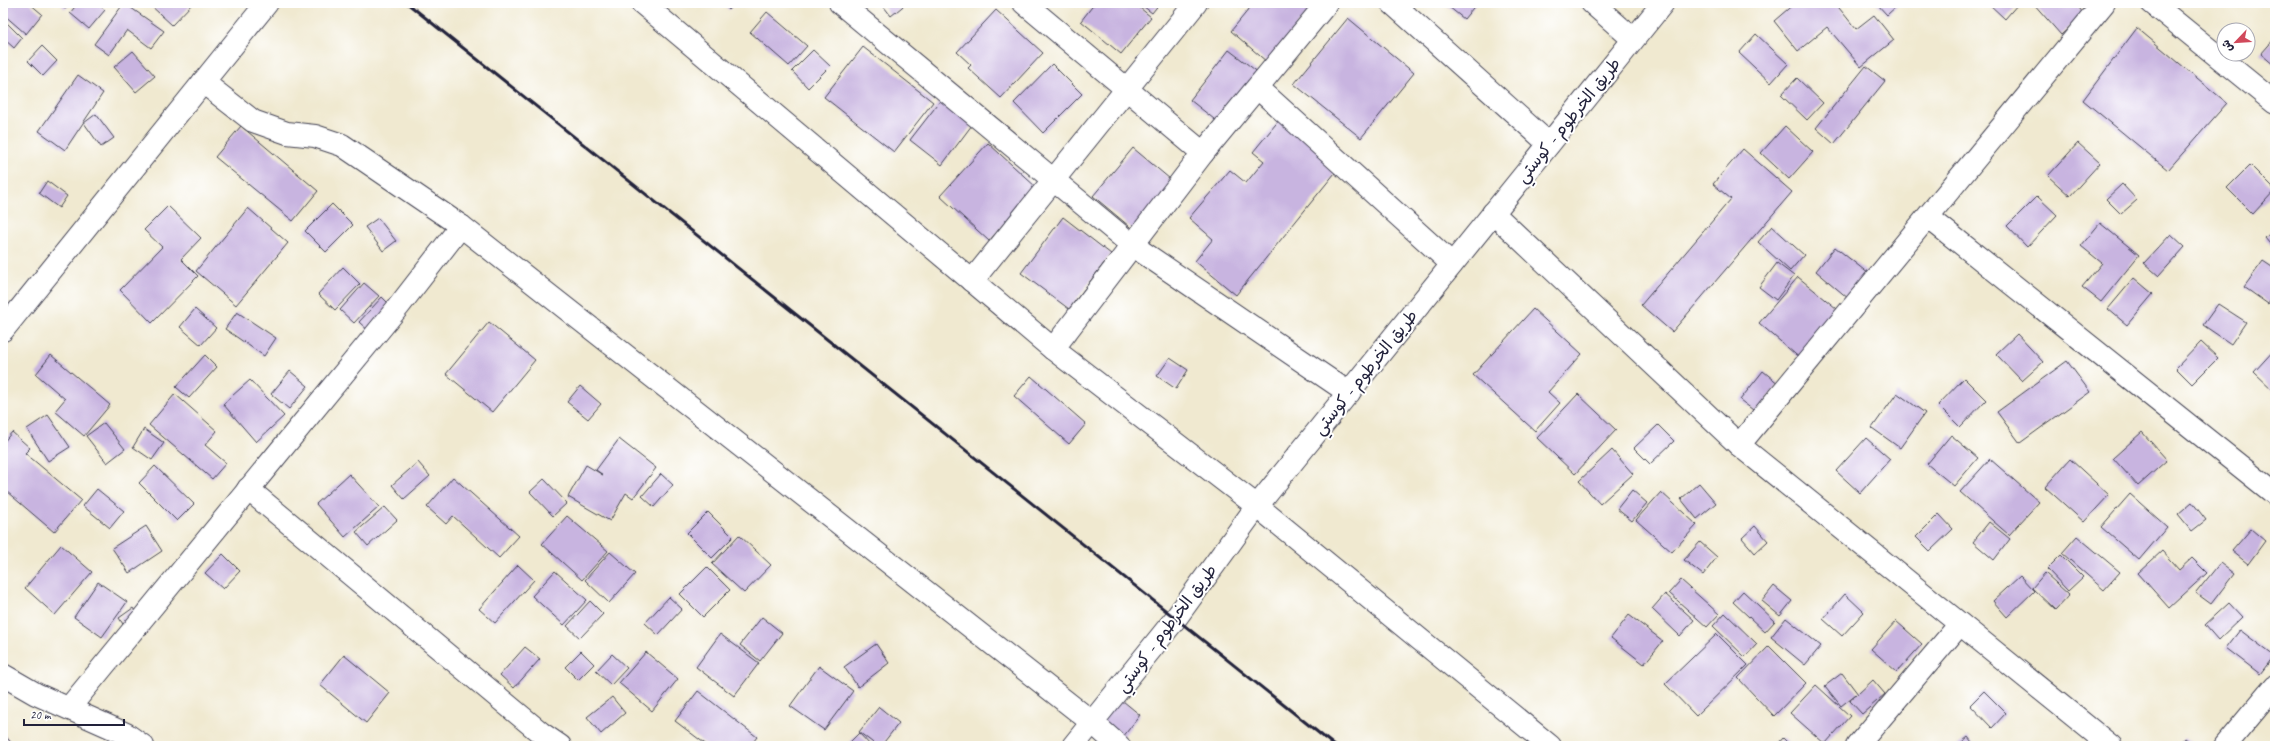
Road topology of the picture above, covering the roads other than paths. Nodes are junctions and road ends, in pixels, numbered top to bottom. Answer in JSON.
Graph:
{"nodes":[{"id":1,"x":268,"y":3,"type":"edge"},
{"id":2,"x":642,"y":3,"type":"edge"},
{"id":3,"x":840,"y":3,"type":"edge"},
{"id":4,"x":1196,"y":3,"type":"edge"},
{"id":5,"x":1327,"y":3,"type":"edge"},
{"id":6,"x":1392,"y":3,"type":"edge"},
{"id":7,"x":1592,"y":3,"type":"edge"},
{"id":8,"x":1662,"y":3,"type":"edge"},
{"id":9,"x":2104,"y":3,"type":"edge"},
{"id":10,"x":2152,"y":3,"type":"edge"},
{"id":11,"x":1038,"y":7,"type":"edge"},
{"id":12,"x":1633,"y":39,"type":"junction"},
{"id":13,"x":203,"y":82,"type":"junction"},
{"id":14,"x":1126,"y":88,"type":"junction"},
{"id":15,"x":1258,"y":88,"type":"junction"},
{"id":16,"x":2275,"y":103,"type":"edge"},
{"id":17,"x":1549,"y":144,"type":"junction"},
{"id":18,"x":1203,"y":153,"type":"junction"},
{"id":19,"x":1053,"y":179,"type":"junction"},
{"id":20,"x":1493,"y":213,"type":"junction"},
{"id":21,"x":1928,"y":217,"type":"junction"},
{"id":22,"x":462,"y":226,"type":"junction"},
{"id":23,"x":1132,"y":245,"type":"junction"},
{"id":24,"x":1452,"y":264,"type":"junction"},
{"id":25,"x":972,"y":281,"type":"junction"},
{"id":26,"x":3,"y":330,"type":"edge"},
{"id":27,"x":1053,"y":349,"type":"junction"},
{"id":28,"x":1349,"y":393,"type":"junction"},
{"id":29,"x":1739,"y":445,"type":"junction"},
{"id":30,"x":248,"y":490,"type":"junction"},
{"id":31,"x":2275,"y":494,"type":"edge"},
{"id":32,"x":1257,"y":506,"type":"junction"},
{"id":33,"x":1960,"y":624,"type":"junction"},
{"id":34,"x":3,"y":675,"type":"edge"},
{"id":35,"x":2275,"y":686,"type":"edge"},
{"id":36,"x":69,"y":708,"type":"junction"},
{"id":37,"x":1093,"y":723,"type":"junction"},
{"id":38,"x":536,"y":740,"type":"edge"},
{"id":39,"x":143,"y":746,"type":"edge"},
{"id":40,"x":560,"y":746,"type":"edge"},
{"id":41,"x":1073,"y":746,"type":"edge"},
{"id":42,"x":1119,"y":746,"type":"edge"},
{"id":43,"x":1550,"y":746,"type":"edge"},
{"id":44,"x":1857,"y":746,"type":"edge"},
{"id":45,"x":2111,"y":746,"type":"edge"},
{"id":46,"x":2225,"y":746,"type":"edge"}],
"edges":[{"from":1,"to":13,"type":"main road"},
{"from":2,"to":25,"type":"main road"},
{"from":3,"to":19,"type":"main road"},
{"from":4,"to":14,"type":"main road"},
{"from":5,"to":15,"type":"main road"},
{"from":6,"to":17,"type":"main road"},
{"from":7,"to":12,"type":"main road"},
{"from":8,"to":12,"type":"main road","name":"طريق الخرطوم - كوستي"},
{"from":9,"to":21,"type":"main road"},
{"from":10,"to":16,"type":"main road"},
{"from":11,"to":14,"type":"main road"},
{"from":12,"to":17,"type":"main road","name":"طريق الخرطوم - كوستي"},
{"from":13,"to":22,"type":"main road"},
{"from":13,"to":26,"type":"main road"},
{"from":14,"to":18,"type":"main road"},
{"from":14,"to":19,"type":"main road"},
{"from":15,"to":18,"type":"main road"},
{"from":15,"to":24,"type":"main road"},
{"from":17,"to":20,"type":"main road","name":"طريق الخرطوم - كوستي"},
{"from":18,"to":23,"type":"main road"},
{"from":19,"to":23,"type":"main road"},
{"from":19,"to":25,"type":"main road"},
{"from":20,"to":24,"type":"main road","name":"طريق الخرطوم - كوستي"},
{"from":20,"to":29,"type":"main road"},
{"from":21,"to":29,"type":"main road"},
{"from":21,"to":31,"type":"main road"},
{"from":22,"to":30,"type":"main road"},
{"from":22,"to":37,"type":"main road"},
{"from":23,"to":27,"type":"main road"},
{"from":23,"to":28,"type":"main road"},
{"from":24,"to":28,"type":"main road","name":"طريق الخرطوم - كوستي"},
{"from":25,"to":27,"type":"main road"},
{"from":27,"to":32,"type":"main road"},
{"from":28,"to":32,"type":"main road","name":"طريق الخرطوم - كوستي"},
{"from":29,"to":33,"type":"main road"},
{"from":30,"to":36,"type":"main road"},
{"from":30,"to":38,"type":"main road"},
{"from":32,"to":37,"type":"main road","name":"طريق الخرطوم - كوستي"},
{"from":32,"to":43,"type":"main road"},
{"from":33,"to":44,"type":"main road"},
{"from":33,"to":45,"type":"main road"},
{"from":34,"to":36,"type":"main road"},
{"from":35,"to":46,"type":"main road"},
{"from":36,"to":39,"type":"main road"},
{"from":37,"to":41,"type":"main road","name":"طريق الخرطوم - كوستي"},
{"from":37,"to":42,"type":"main road"},
{"from":38,"to":40,"type":"main road"}]}
